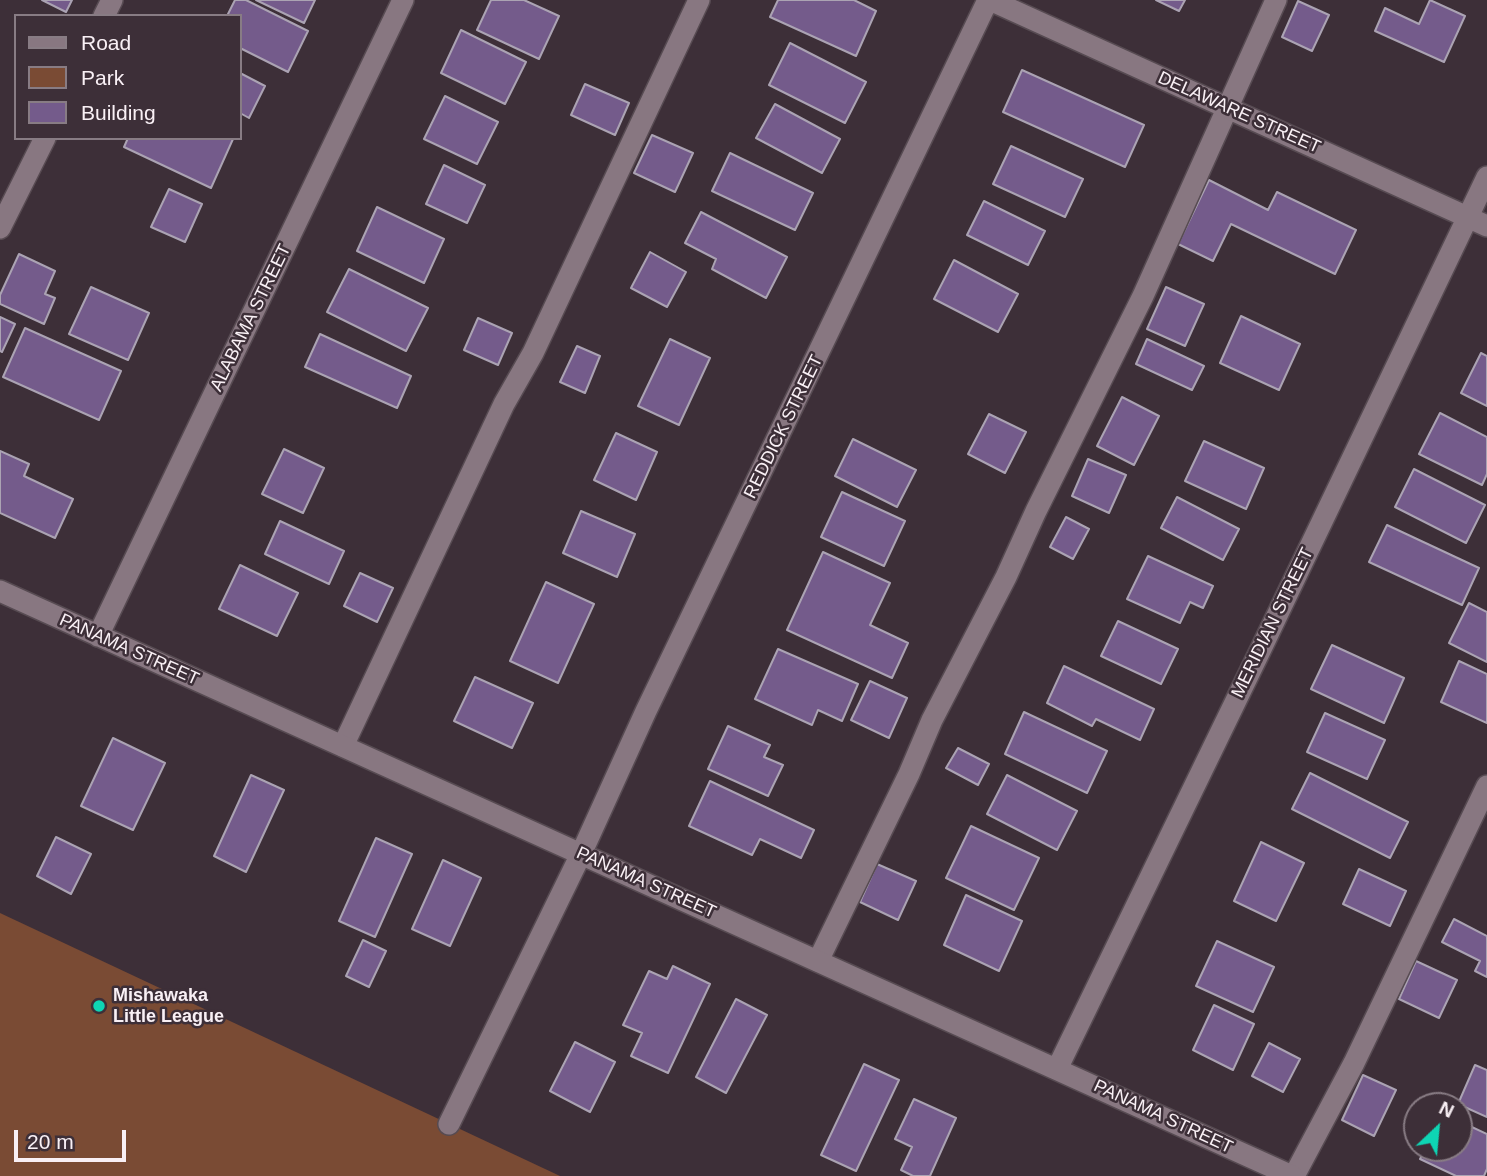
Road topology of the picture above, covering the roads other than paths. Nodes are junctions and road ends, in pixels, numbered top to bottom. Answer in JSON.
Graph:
{"nodes":[{"id":1,"x":402,"y":0,"type":"edge"},
{"id":2,"x":699,"y":0,"type":"edge"},
{"id":3,"x":989,"y":0,"type":"edge"},
{"id":4,"x":1276,"y":0,"type":"edge"},
{"id":5,"x":1227,"y":108,"type":"junction"},
{"id":6,"x":44,"y":140,"type":"edge"},
{"id":7,"x":1487,"y":177,"type":"edge"},
{"id":8,"x":1467,"y":217,"type":"junction"},
{"id":9,"x":1487,"y":226,"type":"edge"},
{"id":10,"x":0,"y":228,"type":"edge"},
{"id":11,"x":0,"y":592,"type":"edge"},
{"id":12,"x":98,"y":636,"type":"junction"},
{"id":13,"x":343,"y":746,"type":"junction"},
{"id":14,"x":1487,"y":786,"type":"edge"},
{"id":15,"x":581,"y":854,"type":"junction"},
{"id":16,"x":817,"y":961,"type":"junction"},
{"id":17,"x":1057,"y":1069,"type":"junction"},
{"id":18,"x":449,"y":1124,"type":"dead end"},
{"id":19,"x":1293,"y":1176,"type":"edge"}],
"edges":[{"from":1,"to":12,"type":"street","name":"ALABAMA STREET"},
{"from":2,"to":13,"type":"street"},
{"from":3,"to":5,"type":"street","name":"DELAWARE STREET"},
{"from":3,"to":15,"type":"street","name":"REDDICK STREET"},
{"from":4,"to":5,"type":"street"},
{"from":5,"to":8,"type":"street","name":"DELAWARE STREET"},
{"from":5,"to":16,"type":"street"},
{"from":6,"to":10,"type":"street"},
{"from":7,"to":8,"type":"street","name":"MERIDIAN STREET"},
{"from":8,"to":9,"type":"street","name":"DELAWARE STREET"},
{"from":8,"to":17,"type":"street","name":"MERIDIAN STREET"},
{"from":11,"to":12,"type":"street","name":"PANAMA STREET"},
{"from":12,"to":13,"type":"street","name":"PANAMA STREET"},
{"from":13,"to":15,"type":"street","name":"PANAMA STREET"},
{"from":14,"to":19,"type":"street"},
{"from":15,"to":16,"type":"street","name":"PANAMA STREET"},
{"from":15,"to":18,"type":"street","name":"REDDICK STREET"},
{"from":16,"to":17,"type":"street","name":"PANAMA STREET"},
{"from":17,"to":19,"type":"street","name":"PANAMA STREET"}]}
